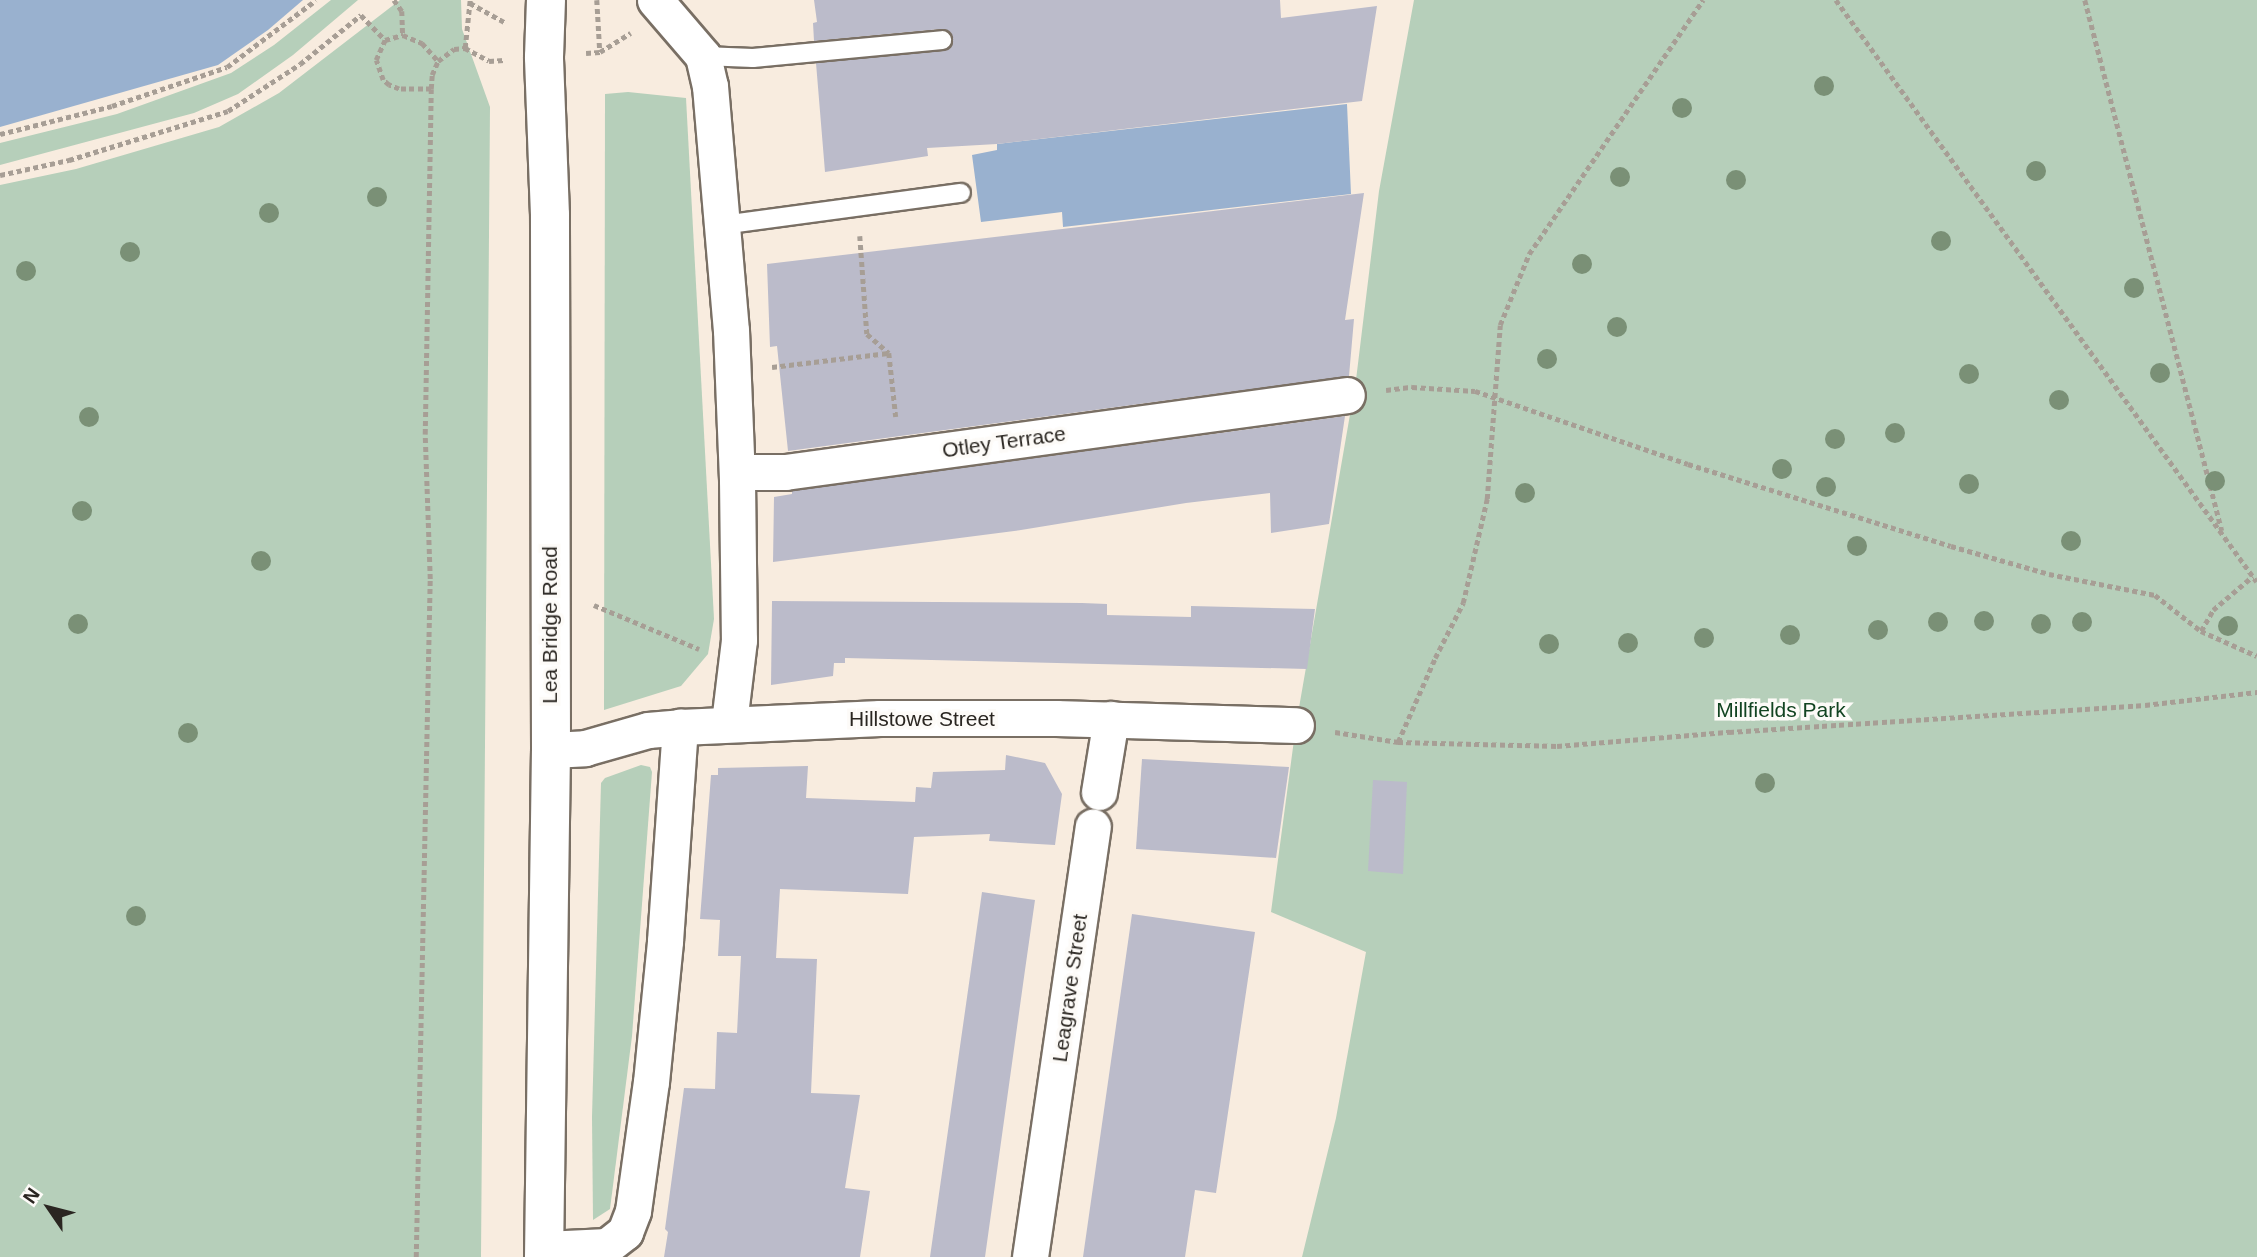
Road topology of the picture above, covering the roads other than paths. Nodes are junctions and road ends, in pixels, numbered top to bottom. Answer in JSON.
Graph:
{"nodes":[{"id":1,"x":546,"y":0,"type":"edge"},
{"id":2,"x":655,"y":0,"type":"edge"},
{"id":3,"x":942,"y":40,"type":"dead end"},
{"id":4,"x":704,"y":56,"type":"junction"},
{"id":5,"x":961,"y":193,"type":"dead end"},
{"id":6,"x":723,"y":225,"type":"junction"},
{"id":7,"x":1347,"y":394,"type":"road end"},
{"id":8,"x":737,"y":472,"type":"junction"},
{"id":9,"x":1111,"y":719,"type":"junction"},
{"id":10,"x":729,"y":723,"type":"junction"},
{"id":11,"x":1296,"y":726,"type":"road end"},
{"id":12,"x":680,"y":727,"type":"junction"},
{"id":13,"x":551,"y":750,"type":"junction"},
{"id":14,"x":1099,"y":792,"type":"joint"},
{"id":15,"x":1093,"y":827,"type":"joint"},
{"id":16,"x":545,"y":1253,"type":"edge"},
{"id":17,"x":1030,"y":1257,"type":"edge"}],
"edges":[{"from":1,"to":13,"type":"main road","name":"Lea Bridge Road"},
{"from":2,"to":4,"type":"street"},
{"from":3,"to":4,"type":"lane"},
{"from":4,"to":6,"type":"street"},
{"from":5,"to":6,"type":"lane"},
{"from":6,"to":8,"type":"street"},
{"from":7,"to":8,"type":"street","name":"Otley Terrace"},
{"from":8,"to":10,"type":"street"},
{"from":9,"to":10,"type":"street","name":"Hillstowe Street"},
{"from":9,"to":11,"type":"street","name":"Hillstowe Street"},
{"from":9,"to":14,"type":"street","name":"Leagrave Street"},
{"from":10,"to":12,"type":"street","name":"Hillstowe Street"},
{"from":12,"to":13,"type":"street","name":"Hillstowe Street"},
{"from":12,"to":16,"type":"street","name":"Lea Bridge Road"},
{"from":13,"to":16,"type":"main road","name":"Lea Bridge Road"},
{"from":14,"to":15,"type":"lane","name":"Leagrave Street"},
{"from":15,"to":17,"type":"street","name":"Leagrave Street"}]}
